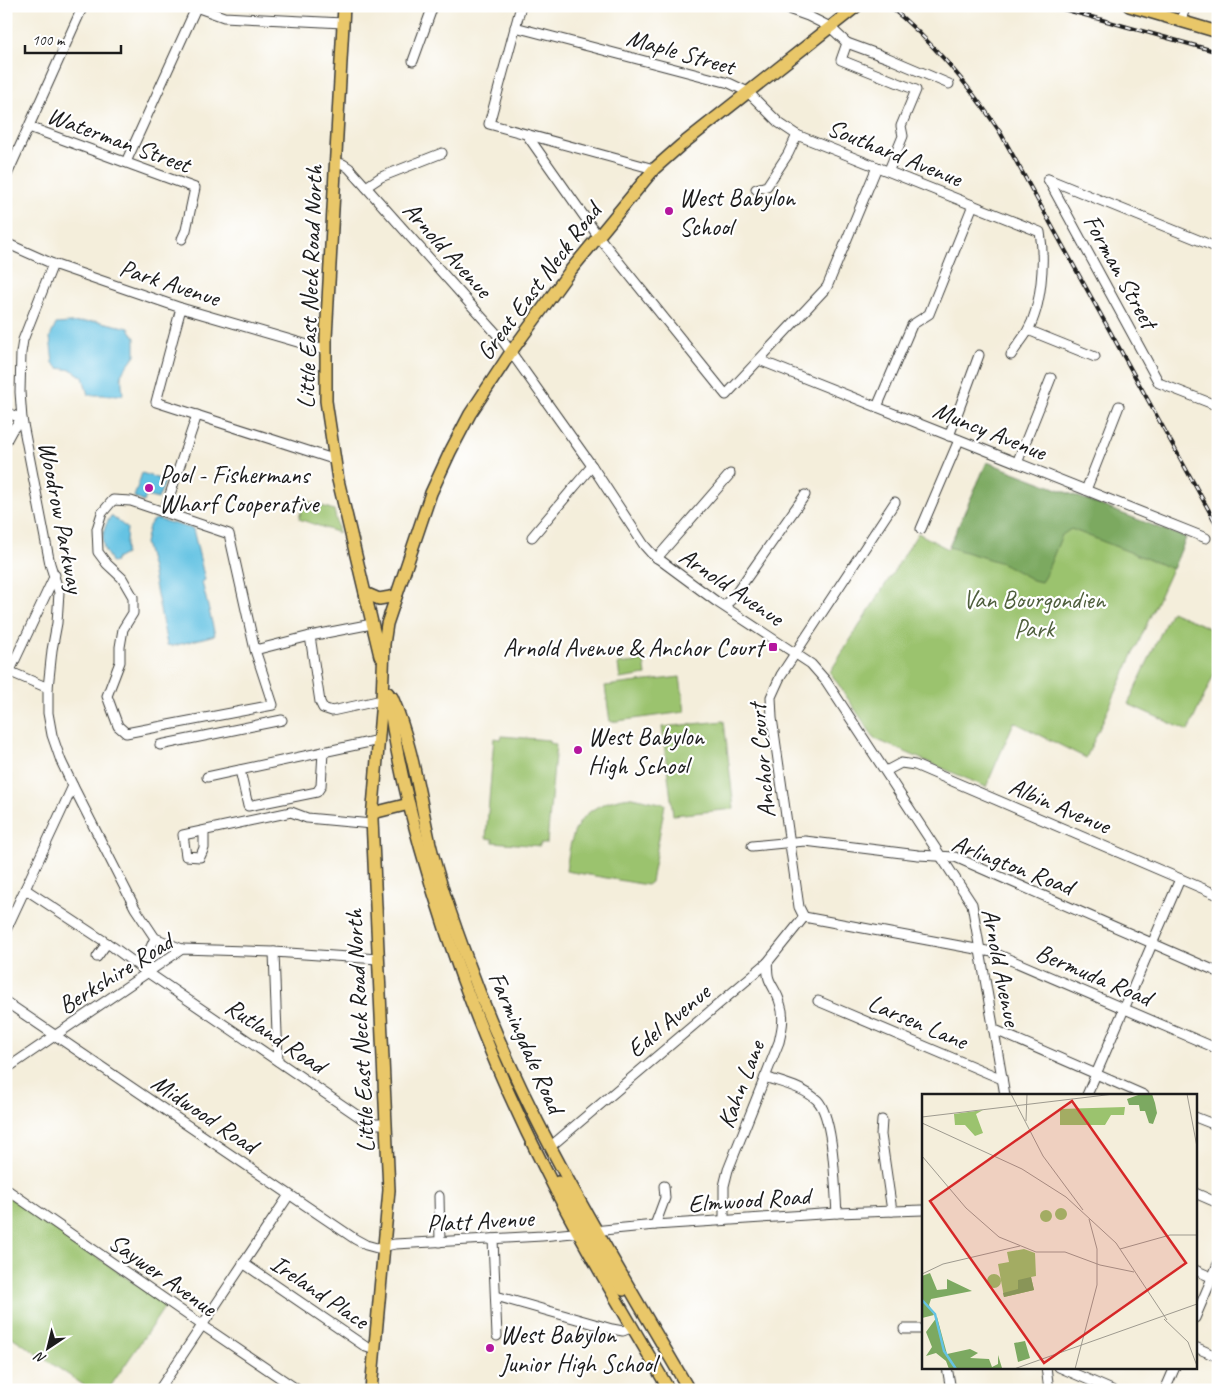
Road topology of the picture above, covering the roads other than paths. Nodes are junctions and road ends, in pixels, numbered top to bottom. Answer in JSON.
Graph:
{"nodes":[{"id":1,"x":83,"y":6,"type":"edge"},
{"id":2,"x":344,"y":6,"type":"edge"},
{"id":3,"x":433,"y":6,"type":"edge"},
{"id":4,"x":521,"y":6,"type":"edge"},
{"id":5,"x":780,"y":6,"type":"edge"},
{"id":6,"x":857,"y":6,"type":"edge"},
{"id":7,"x":1128,"y":6,"type":"edge"},
{"id":8,"x":1186,"y":6,"type":"edge"},
{"id":9,"x":194,"y":7,"type":"edge"},
{"id":10,"x":1180,"y":22,"type":"junction"},
{"id":11,"x":343,"y":23,"type":"junction"},
{"id":12,"x":516,"y":27,"type":"junction"},
{"id":13,"x":830,"y":27,"type":"junction"},
{"id":14,"x":1218,"y":32,"type":"edge"},
{"id":15,"x":847,"y":43,"type":"junction"},
{"id":16,"x":413,"y":61,"type":"dead end"},
{"id":17,"x":949,"y":84,"type":"dead end"},
{"id":18,"x":748,"y":92,"type":"junction"},
{"id":19,"x":29,"y":127,"type":"junction"},
{"id":20,"x":527,"y":135,"type":"junction"},
{"id":21,"x":797,"y":135,"type":"junction"},
{"id":22,"x":442,"y":152,"type":"dead end"},
{"id":23,"x":126,"y":162,"type":"junction"},
{"id":24,"x":335,"y":162,"type":"junction"},
{"id":25,"x":877,"y":166,"type":"junction"},
{"id":26,"x":654,"y":169,"type":"junction"},
{"id":27,"x":889,"y":170,"type":"junction"},
{"id":28,"x":6,"y":177,"type":"edge"},
{"id":29,"x":366,"y":187,"type":"junction"},
{"id":30,"x":756,"y":189,"type":"dead end"},
{"id":31,"x":973,"y":204,"type":"junction"},
{"id":32,"x":598,"y":236,"type":"junction"},
{"id":33,"x":182,"y":239,"type":"dead end"},
{"id":34,"x":6,"y":243,"type":"edge"},
{"id":35,"x":1218,"y":248,"type":"edge"},
{"id":36,"x":53,"y":264,"type":"junction"},
{"id":37,"x":181,"y":308,"type":"junction"},
{"id":38,"x":1028,"y":330,"type":"junction"},
{"id":39,"x":325,"y":350,"type":"junction"},
{"id":40,"x":511,"y":352,"type":"junction"},
{"id":41,"x":1011,"y":354,"type":"dead end"},
{"id":42,"x":979,"y":355,"type":"dead end"},
{"id":43,"x":1094,"y":358,"type":"dead end"},
{"id":44,"x":758,"y":360,"type":"junction"},
{"id":45,"x":1051,"y":378,"type":"dead end"},
{"id":46,"x":1119,"y":406,"type":"dead end"},
{"id":47,"x":1218,"y":406,"type":"edge"},
{"id":48,"x":877,"y":407,"type":"junction"},
{"id":49,"x":6,"y":412,"type":"edge"},
{"id":50,"x":197,"y":415,"type":"junction"},
{"id":51,"x":22,"y":419,"type":"junction"},
{"id":52,"x":949,"y":436,"type":"junction"},
{"id":53,"x":959,"y":440,"type":"junction"},
{"id":54,"x":6,"y":441,"type":"edge"},
{"id":55,"x":333,"y":460,"type":"junction"},
{"id":56,"x":1017,"y":463,"type":"junction"},
{"id":57,"x":592,"y":466,"type":"junction"},
{"id":58,"x":730,"y":474,"type":"dead end"},
{"id":59,"x":1086,"y":490,"type":"junction"},
{"id":60,"x":805,"y":496,"type":"dead end"},
{"id":61,"x":895,"y":502,"type":"dead end"},
{"id":62,"x":164,"y":512,"type":"junction"},
{"id":63,"x":921,"y":529,"type":"dead end"},
{"id":64,"x":532,"y":537,"type":"dead end"},
{"id":65,"x":1206,"y":538,"type":"dead end"},
{"id":66,"x":657,"y":558,"type":"junction"},
{"id":67,"x":55,"y":575,"type":"junction"},
{"id":68,"x":365,"y":593,"type":"junction"},
{"id":69,"x":396,"y":596,"type":"junction"},
{"id":70,"x":724,"y":606,"type":"junction"},
{"id":71,"x":372,"y":624,"type":"junction"},
{"id":72,"x":310,"y":636,"type":"junction"},
{"id":73,"x":255,"y":650,"type":"junction"},
{"id":74,"x":795,"y":653,"type":"junction"},
{"id":75,"x":383,"y":670,"type":"junction"},
{"id":76,"x":7,"y":674,"type":"edge"},
{"id":77,"x":387,"y":686,"type":"junction"},
{"id":78,"x":48,"y":688,"type":"junction"},
{"id":79,"x":382,"y":700,"type":"junction"},
{"id":80,"x":282,"y":720,"type":"dead end"},
{"id":81,"x":379,"y":740,"type":"junction"},
{"id":82,"x":160,"y":745,"type":"dead end"},
{"id":83,"x":323,"y":752,"type":"junction"},
{"id":84,"x":240,"y":770,"type":"junction"},
{"id":85,"x":886,"y":771,"type":"junction"},
{"id":86,"x":207,"y":777,"type":"dead end"},
{"id":87,"x":73,"y":786,"type":"junction"},
{"id":88,"x":409,"y":804,"type":"junction"},
{"id":89,"x":372,"y":818,"type":"junction"},
{"id":90,"x":204,"y":831,"type":"dead end"},
{"id":91,"x":789,"y":842,"type":"junction"},
{"id":92,"x":752,"y":846,"type":"dead end"},
{"id":93,"x":941,"y":856,"type":"junction"},
{"id":94,"x":1180,"y":879,"type":"junction"},
{"id":95,"x":25,"y":889,"type":"junction"},
{"id":96,"x":1218,"y":895,"type":"edge"},
{"id":97,"x":804,"y":917,"type":"junction"},
{"id":98,"x":6,"y":930,"type":"edge"},
{"id":99,"x":154,"y":938,"type":"junction"},
{"id":100,"x":107,"y":942,"type":"junction"},
{"id":101,"x":1152,"y":944,"type":"junction"},
{"id":102,"x":980,"y":948,"type":"junction"},
{"id":103,"x":182,"y":950,"type":"junction"},
{"id":104,"x":274,"y":952,"type":"junction"},
{"id":105,"x":97,"y":957,"type":"dead end"},
{"id":106,"x":378,"y":959,"type":"junction"},
{"id":107,"x":768,"y":963,"type":"junction"},
{"id":108,"x":147,"y":972,"type":"junction"},
{"id":109,"x":1218,"y":972,"type":"edge"},
{"id":110,"x":818,"y":1001,"type":"dead end"},
{"id":111,"x":6,"y":1002,"type":"edge"},
{"id":112,"x":1123,"y":1008,"type":"junction"},
{"id":113,"x":993,"y":1029,"type":"junction"},
{"id":114,"x":55,"y":1035,"type":"junction"},
{"id":115,"x":1218,"y":1049,"type":"edge"},
{"id":116,"x":278,"y":1061,"type":"junction"},
{"id":117,"x":6,"y":1069,"type":"edge"},
{"id":118,"x":1096,"y":1074,"type":"junction"},
{"id":119,"x":765,"y":1077,"type":"junction"},
{"id":120,"x":1002,"y":1079,"type":"junction"},
{"id":121,"x":1005,"y":1094,"type":"edge"},
{"id":122,"x":1087,"y":1094,"type":"edge"},
{"id":123,"x":1142,"y":1094,"type":"edge"},
{"id":124,"x":1196,"y":1117,"type":"edge"},
{"id":125,"x":882,"y":1120,"type":"dead end"},
{"id":126,"x":386,"y":1124,"type":"junction"},
{"id":127,"x":1218,"y":1126,"type":"edge"},
{"id":128,"x":550,"y":1147,"type":"junction"},
{"id":129,"x":664,"y":1186,"type":"dead end"},
{"id":130,"x":6,"y":1189,"type":"edge"},
{"id":131,"x":1196,"y":1193,"type":"edge"},
{"id":132,"x":289,"y":1195,"type":"junction"},
{"id":133,"x":439,"y":1196,"type":"dead end"},
{"id":134,"x":1218,"y":1202,"type":"edge"},
{"id":135,"x":922,"y":1210,"type":"edge"},
{"id":136,"x":892,"y":1211,"type":"junction"},
{"id":137,"x":837,"y":1213,"type":"junction"},
{"id":138,"x":724,"y":1220,"type":"junction"},
{"id":139,"x":654,"y":1225,"type":"junction"},
{"id":140,"x":588,"y":1232,"type":"junction"},
{"id":141,"x":493,"y":1239,"type":"junction"},
{"id":142,"x":440,"y":1242,"type":"junction"},
{"id":143,"x":384,"y":1246,"type":"junction"},
{"id":144,"x":243,"y":1263,"type":"junction"},
{"id":145,"x":1218,"y":1264,"type":"edge"},
{"id":146,"x":1196,"y":1270,"type":"edge"},
{"id":147,"x":1215,"y":1279,"type":"edge"},
{"id":148,"x":496,"y":1296,"type":"junction"},
{"id":149,"x":1196,"y":1316,"type":"edge"},
{"id":150,"x":202,"y":1325,"type":"junction"},
{"id":151,"x":633,"y":1327,"type":"junction"},
{"id":152,"x":904,"y":1328,"type":"dead end"},
{"id":153,"x":922,"y":1329,"type":"edge"},
{"id":154,"x":498,"y":1336,"type":"dead end"},
{"id":155,"x":1196,"y":1347,"type":"edge"},
{"id":156,"x":375,"y":1350,"type":"junction"},
{"id":157,"x":1218,"y":1357,"type":"edge"},
{"id":158,"x":947,"y":1368,"type":"edge"},
{"id":159,"x":1046,"y":1368,"type":"edge"},
{"id":160,"x":1061,"y":1368,"type":"edge"},
{"id":161,"x":1175,"y":1368,"type":"edge"},
{"id":162,"x":162,"y":1389,"type":"edge"},
{"id":163,"x":298,"y":1390,"type":"edge"},
{"id":164,"x":371,"y":1390,"type":"edge"},
{"id":165,"x":669,"y":1390,"type":"edge"},
{"id":166,"x":689,"y":1390,"type":"edge"},
{"id":167,"x":952,"y":1390,"type":"edge"},
{"id":168,"x":1049,"y":1390,"type":"edge"},
{"id":169,"x":1112,"y":1390,"type":"edge"},
{"id":170,"x":1165,"y":1390,"type":"edge"}],
"edges":[{"from":1,"to":19,"type":"street"},
{"from":2,"to":11,"type":"main road","name":"Little East Neck Road North"},
{"from":3,"to":16,"type":"street"},
{"from":4,"to":12,"type":"street"},
{"from":5,"to":13,"type":"street"},
{"from":6,"to":13,"type":"main road","name":"Great East Neck Road"},
{"from":7,"to":10,"type":"main road"},
{"from":8,"to":10,"type":"street"},
{"from":9,"to":11,"type":"street"},
{"from":9,"to":23,"type":"street"},
{"from":10,"to":14,"type":"main road"},
{"from":11,"to":24,"type":"main road","name":"Little East Neck Road North"},
{"from":12,"to":18,"type":"street","name":"Maple Street"},
{"from":12,"to":20,"type":"street"},
{"from":13,"to":15,"type":"street"},
{"from":13,"to":18,"type":"main road","name":"Great East Neck Road"},
{"from":15,"to":17,"type":"street"},
{"from":15,"to":27,"type":"street"},
{"from":18,"to":21,"type":"street","name":"Southard Avenue"},
{"from":18,"to":26,"type":"main road","name":"Great East Neck Road"},
{"from":19,"to":23,"type":"street","name":"Waterman Street"},
{"from":19,"to":28,"type":"street"},
{"from":20,"to":26,"type":"street"},
{"from":20,"to":32,"type":"street"},
{"from":21,"to":25,"type":"street","name":"Southard Avenue"},
{"from":21,"to":30,"type":"street"},
{"from":22,"to":29,"type":"street"},
{"from":23,"to":33,"type":"street","name":"Waterman Street"},
{"from":24,"to":29,"type":"street","name":"Arnold Avenue"},
{"from":24,"to":39,"type":"main road","name":"Little East Neck Road North"},
{"from":25,"to":27,"type":"street","name":"Southard Avenue"},
{"from":25,"to":44,"type":"street"},
{"from":26,"to":32,"type":"main road","name":"Great East Neck Road"},
{"from":27,"to":31,"type":"street","name":"Southard Avenue"},
{"from":29,"to":40,"type":"street","name":"Arnold Avenue"},
{"from":31,"to":38,"type":"street","name":"Southard Avenue"},
{"from":31,"to":48,"type":"street"},
{"from":32,"to":40,"type":"main road","name":"Great East Neck Road"},
{"from":32,"to":44,"type":"street"},
{"from":34,"to":36,"type":"street","name":"Park Avenue"},
{"from":35,"to":47,"type":"street","name":"Forman Street"},
{"from":36,"to":37,"type":"street","name":"Park Avenue"},
{"from":36,"to":51,"type":"street","name":"Woodrow Parkway"},
{"from":37,"to":39,"type":"street","name":"Park Avenue"},
{"from":37,"to":50,"type":"street"},
{"from":38,"to":41,"type":"street"},
{"from":38,"to":43,"type":"street"},
{"from":39,"to":55,"type":"main road","name":"Little East Neck Road North"},
{"from":40,"to":57,"type":"street","name":"Arnold Avenue"},
{"from":40,"to":69,"type":"main road","name":"Great East Neck Road"},
{"from":42,"to":52,"type":"street"},
{"from":44,"to":48,"type":"street","name":"Muncy Avenue"},
{"from":45,"to":56,"type":"street"},
{"from":46,"to":59,"type":"street"},
{"from":48,"to":52,"type":"street","name":"Muncy Avenue"},
{"from":49,"to":51,"type":"street"},
{"from":50,"to":55,"type":"street"},
{"from":50,"to":62,"type":"street"},
{"from":51,"to":54,"type":"street"},
{"from":51,"to":67,"type":"street","name":"Woodrow Parkway"},
{"from":52,"to":53,"type":"street","name":"Muncy Avenue"},
{"from":53,"to":56,"type":"street","name":"Muncy Avenue"},
{"from":53,"to":63,"type":"street"},
{"from":55,"to":68,"type":"main road","name":"Little East Neck Road North"},
{"from":56,"to":59,"type":"street","name":"Muncy Avenue"},
{"from":57,"to":64,"type":"street"},
{"from":57,"to":66,"type":"street","name":"Arnold Avenue"},
{"from":58,"to":66,"type":"street"},
{"from":59,"to":65,"type":"street","name":"Muncy Avenue"},
{"from":60,"to":70,"type":"street"},
{"from":61,"to":74,"type":"street","name":"Anchor Court"},
{"from":62,"to":73,"type":"street"},
{"from":62,"to":73,"type":"street"},
{"from":66,"to":70,"type":"street","name":"Arnold Avenue"},
{"from":67,"to":76,"type":"street"},
{"from":67,"to":78,"type":"street","name":"Woodrow Parkway"},
{"from":68,"to":69,"type":"main road"},
{"from":68,"to":71,"type":"main road","name":"Little East Neck Road North"},
{"from":69,"to":75,"type":"main road","name":"Great East Neck Road"},
{"from":70,"to":74,"type":"street","name":"Arnold Avenue"},
{"from":71,"to":72,"type":"street"},
{"from":71,"to":75,"type":"main road","name":"Little East Neck Road North"},
{"from":72,"to":73,"type":"street"},
{"from":72,"to":79,"type":"street"},
{"from":74,"to":85,"type":"street","name":"Arnold Avenue"},
{"from":74,"to":91,"type":"street","name":"Anchor Court"},
{"from":75,"to":77,"type":"main road","name":"Farmingdale Road"},
{"from":75,"to":79,"type":"main road","name":"Little East Neck Road North"},
{"from":76,"to":78,"type":"street"},
{"from":77,"to":88,"type":"main road","name":"Farmingdale Road"},
{"from":77,"to":128,"type":"main road","name":"Farmingdale Road"},
{"from":78,"to":87,"type":"street","name":"Woodrow Parkway"},
{"from":79,"to":81,"type":"main road","name":"Little East Neck Road North"},
{"from":80,"to":82,"type":"street"},
{"from":81,"to":83,"type":"street"},
{"from":81,"to":89,"type":"main road","name":"Little East Neck Road North"},
{"from":83,"to":84,"type":"street"},
{"from":83,"to":84,"type":"street"},
{"from":84,"to":86,"type":"street"},
{"from":85,"to":93,"type":"street","name":"Arnold Avenue"},
{"from":85,"to":94,"type":"street","name":"Albin Avenue"},
{"from":87,"to":95,"type":"street"},
{"from":87,"to":99,"type":"street","name":"Woodrow Parkway"},
{"from":88,"to":89,"type":"main road"},
{"from":88,"to":140,"type":"main road","name":"Farmingdale Road"},
{"from":89,"to":90,"type":"street"},
{"from":89,"to":106,"type":"main road","name":"Little East Neck Road North"},
{"from":91,"to":92,"type":"street","name":"Arlington Road"},
{"from":91,"to":93,"type":"street","name":"Arlington Road"},
{"from":91,"to":97,"type":"street","name":"Anchor Court"},
{"from":93,"to":101,"type":"street","name":"Arlington Road"},
{"from":93,"to":102,"type":"street","name":"Arnold Avenue"},
{"from":94,"to":96,"type":"street","name":"Albin Avenue"},
{"from":94,"to":101,"type":"street"},
{"from":95,"to":98,"type":"street"},
{"from":95,"to":100,"type":"street","name":"Rutland Road"},
{"from":97,"to":102,"type":"street","name":"Bermuda Road"},
{"from":97,"to":107,"type":"street","name":"Edel Avenue"},
{"from":99,"to":103,"type":"street"},
{"from":99,"to":108,"type":"street"},
{"from":100,"to":105,"type":"street"},
{"from":100,"to":108,"type":"street","name":"Rutland Road"},
{"from":101,"to":109,"type":"street","name":"Arlington Road"},
{"from":101,"to":112,"type":"street"},
{"from":102,"to":112,"type":"street","name":"Bermuda Road"},
{"from":102,"to":113,"type":"street","name":"Arnold Avenue"},
{"from":103,"to":104,"type":"street","name":"Berkshire Road"},
{"from":103,"to":108,"type":"street","name":"Berkshire Road"},
{"from":104,"to":106,"type":"street","name":"Berkshire Road"},
{"from":104,"to":116,"type":"street"},
{"from":106,"to":126,"type":"main road","name":"Little East Neck Road North"},
{"from":107,"to":119,"type":"street","name":"Kahn Lane"},
{"from":107,"to":128,"type":"street","name":"Edel Avenue"},
{"from":108,"to":114,"type":"street","name":"Berkshire Road"},
{"from":108,"to":116,"type":"street","name":"Rutland Road"},
{"from":110,"to":120,"type":"street","name":"Larsen Lane"},
{"from":111,"to":114,"type":"street","name":"Midwood Road"},
{"from":112,"to":115,"type":"street","name":"Bermuda Road"},
{"from":112,"to":118,"type":"street"},
{"from":113,"to":118,"type":"street"},
{"from":113,"to":120,"type":"street","name":"Arnold Avenue"},
{"from":114,"to":117,"type":"street","name":"Berkshire Road"},
{"from":114,"to":132,"type":"street","name":"Midwood Road"},
{"from":116,"to":126,"type":"street","name":"Rutland Road"},
{"from":118,"to":122,"type":"street"},
{"from":118,"to":123,"type":"street"},
{"from":119,"to":137,"type":"street"},
{"from":119,"to":138,"type":"street","name":"Kahn Lane"},
{"from":120,"to":121,"type":"street","name":"Arnold Avenue"},
{"from":124,"to":127,"type":"street"},
{"from":125,"to":136,"type":"street"},
{"from":126,"to":143,"type":"main road","name":"Little East Neck Road North"},
{"from":128,"to":140,"type":"main road","name":"Farmingdale Road"},
{"from":129,"to":139,"type":"street"},
{"from":130,"to":150,"type":"street","name":"Saywer Avenue"},
{"from":131,"to":134,"type":"street"},
{"from":132,"to":143,"type":"street","name":"Midwood Road"},
{"from":132,"to":144,"type":"street"},
{"from":133,"to":142,"type":"street"},
{"from":135,"to":136,"type":"street","name":"Elmwood Road"},
{"from":136,"to":137,"type":"street","name":"Elmwood Road"},
{"from":137,"to":138,"type":"street","name":"Elmwood Road"},
{"from":138,"to":139,"type":"street","name":"Elmwood Road"},
{"from":139,"to":140,"type":"street","name":"Elmwood Road"},
{"from":140,"to":141,"type":"street","name":"Platt Avenue"},
{"from":140,"to":151,"type":"main road","name":"Farmingdale Road"},
{"from":140,"to":166,"type":"main road"},
{"from":141,"to":142,"type":"street","name":"Platt Avenue"},
{"from":141,"to":148,"type":"street"},
{"from":142,"to":143,"type":"street","name":"Platt Avenue"},
{"from":143,"to":156,"type":"main road","name":"Little East Neck Road North"},
{"from":144,"to":150,"type":"street"},
{"from":144,"to":156,"type":"street","name":"Ireland Place"},
{"from":145,"to":147,"type":"street"},
{"from":146,"to":147,"type":"street"},
{"from":147,"to":149,"type":"street"},
{"from":148,"to":151,"type":"street"},
{"from":148,"to":154,"type":"street"},
{"from":150,"to":162,"type":"street"},
{"from":150,"to":163,"type":"street","name":"Saywer Avenue"},
{"from":151,"to":165,"type":"main road","name":"Farmingdale Road"},
{"from":152,"to":153,"type":"street"},
{"from":155,"to":157,"type":"street"},
{"from":156,"to":164,"type":"main road","name":"Little East Neck Road North"},
{"from":158,"to":167,"type":"street"},
{"from":159,"to":168,"type":"street"},
{"from":160,"to":169,"type":"street"},
{"from":161,"to":170,"type":"street"}]}
